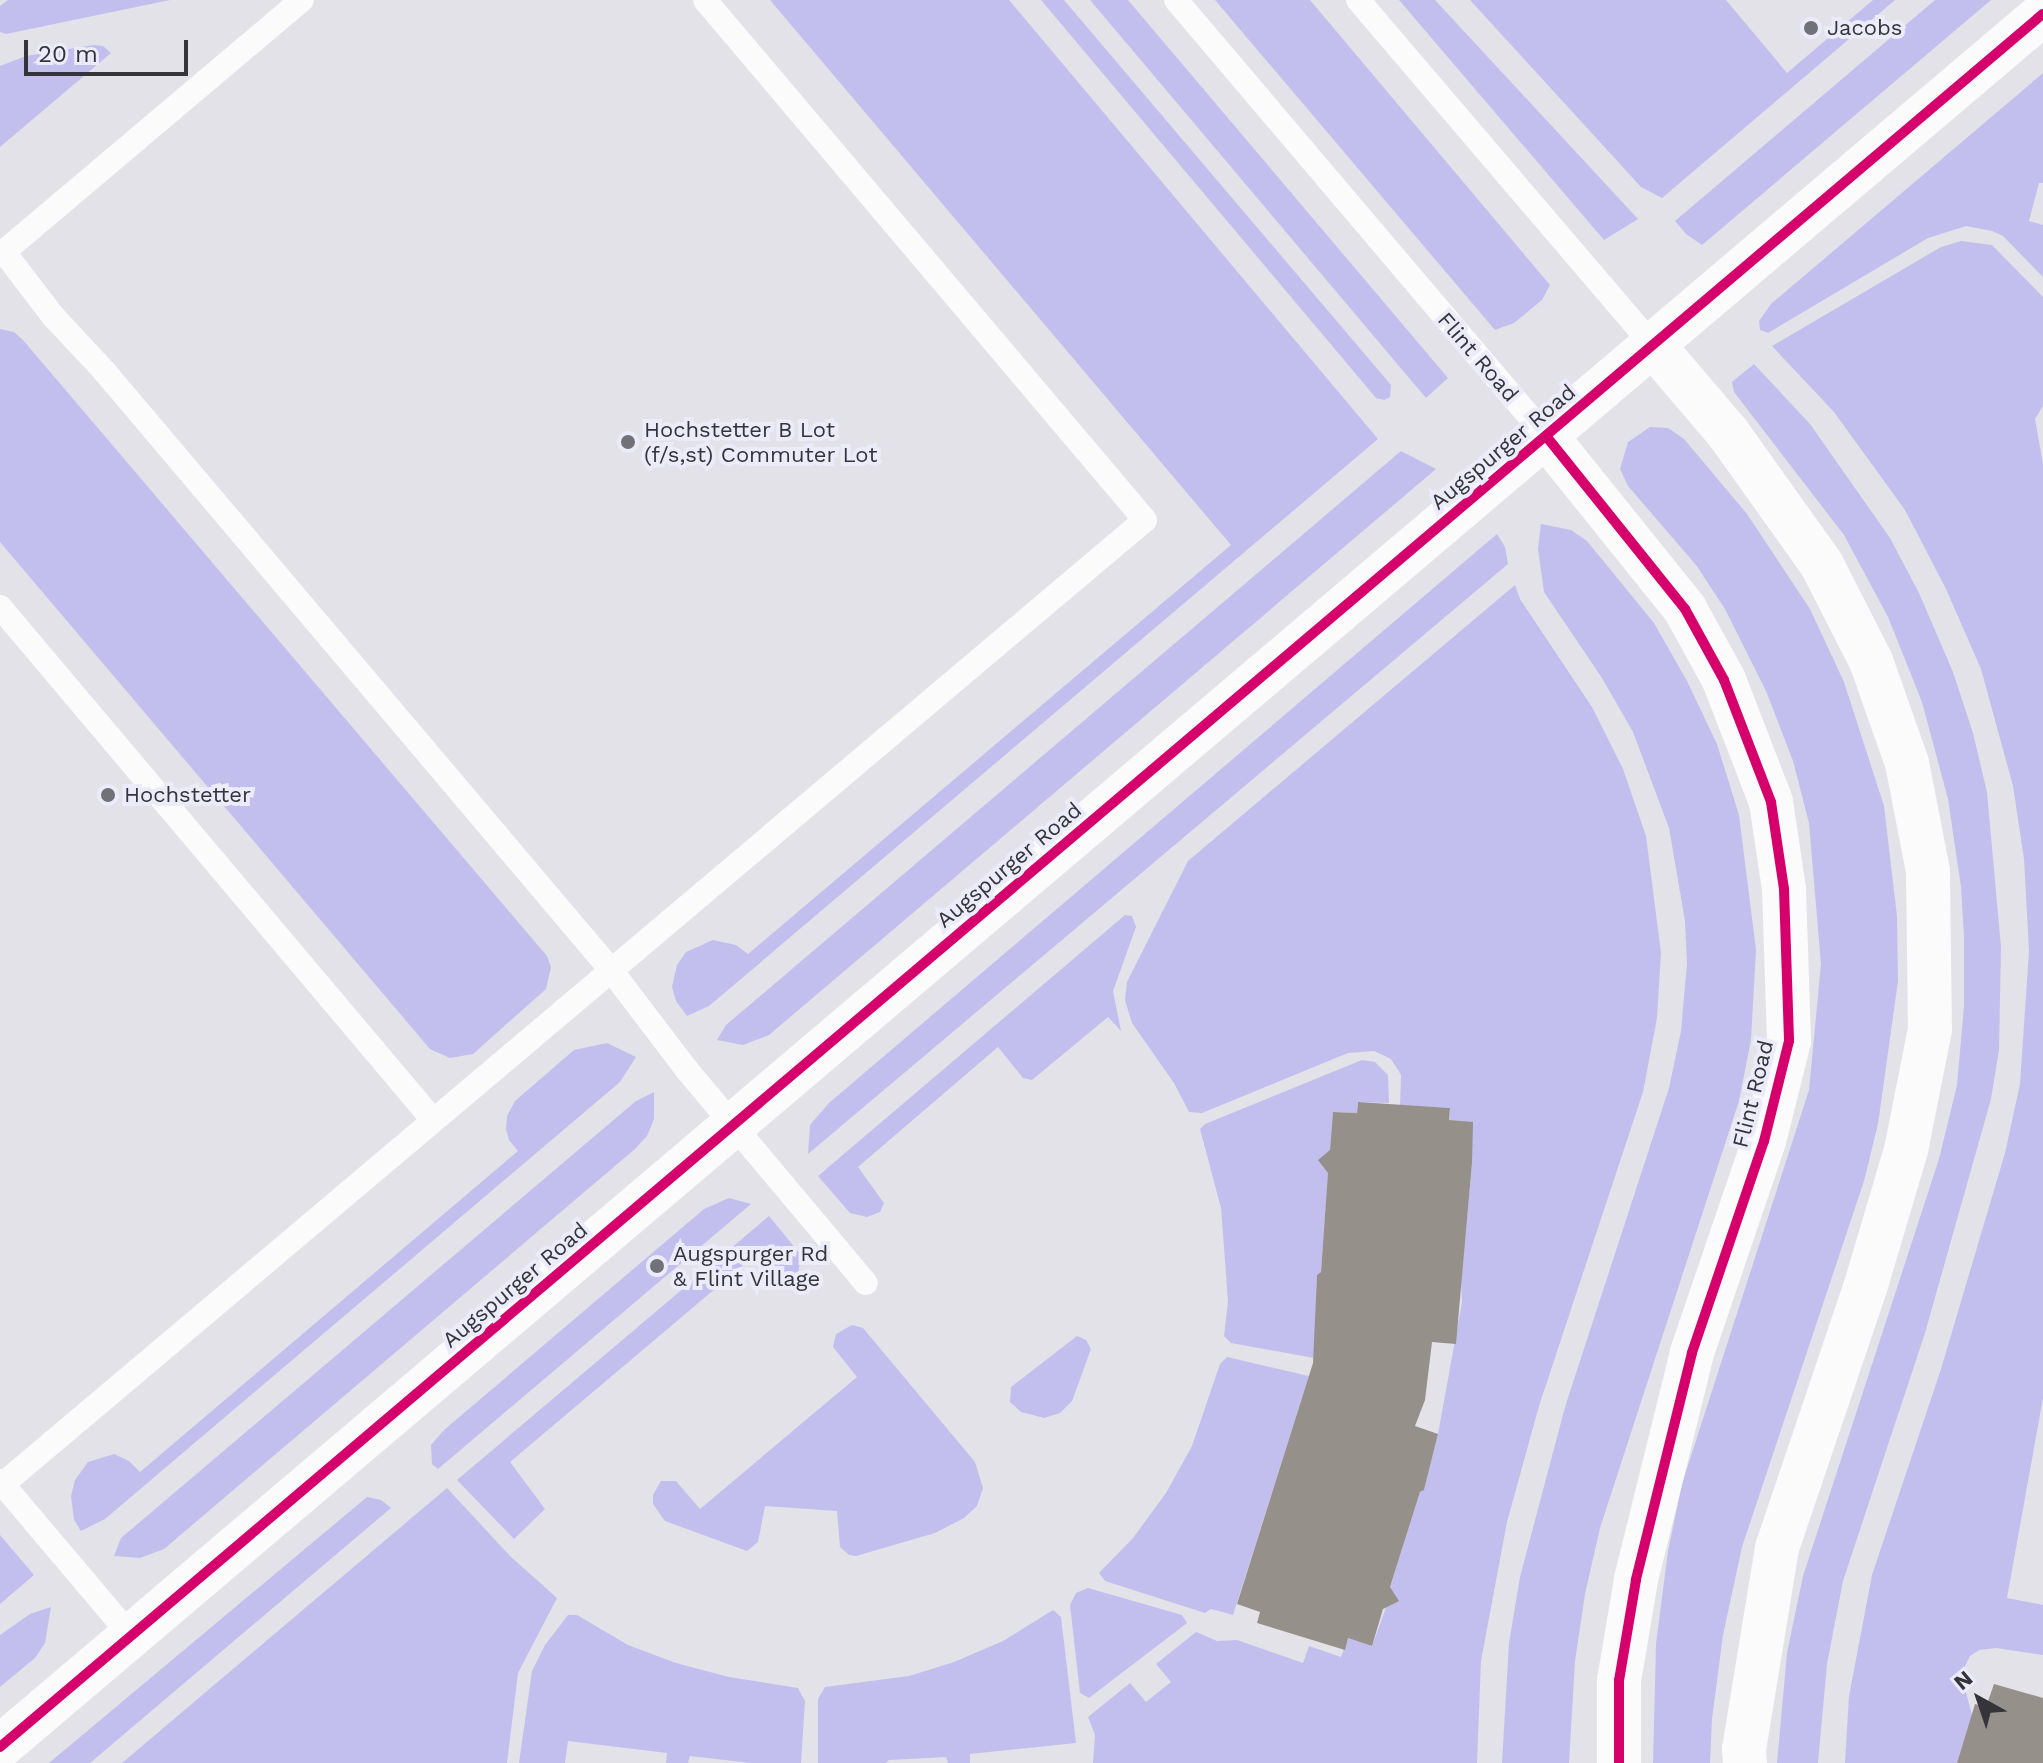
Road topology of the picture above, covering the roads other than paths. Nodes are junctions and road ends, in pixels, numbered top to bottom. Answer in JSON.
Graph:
{"nodes":[{"id":1,"x":302,"y":0,"type":"edge"},
{"id":2,"x":705,"y":0,"type":"edge"},
{"id":3,"x":1176,"y":0,"type":"edge"},
{"id":4,"x":1358,"y":0,"type":"edge"},
{"id":5,"x":2043,"y":14,"type":"edge"},
{"id":6,"x":2,"y":254,"type":"edge"},
{"id":7,"x":1653,"y":345,"type":"junction"},
{"id":8,"x":1546,"y":436,"type":"junction"},
{"id":9,"x":0,"y":607,"type":"edge"},
{"id":10,"x":611,"y":970,"type":"junction"},
{"id":11,"x":433,"y":1120,"type":"junction"},
{"id":12,"x":734,"y":1125,"type":"junction"},
{"id":13,"x":866,"y":1283,"type":"dead end"},
{"id":14,"x":1,"y":1482,"type":"edge"},
{"id":15,"x":131,"y":1636,"type":"junction"},
{"id":16,"x":0,"y":1747,"type":"edge"},
{"id":17,"x":1619,"y":1763,"type":"edge"},
{"id":18,"x":1745,"y":1763,"type":"edge"}],
"edges":[{"from":1,"to":6,"type":"lane"},
{"from":2,"to":10,"type":"lane"},
{"from":3,"to":8,"type":"lane","name":"Flint Road"},
{"from":4,"to":7,"type":"lane"},
{"from":5,"to":7,"type":"street","name":"Augspurger Road"},
{"from":6,"to":10,"type":"lane"},
{"from":7,"to":8,"type":"street","name":"Augspurger Road"},
{"from":7,"to":18,"type":"street"},
{"from":8,"to":12,"type":"street","name":"Augspurger Road"},
{"from":8,"to":17,"type":"street","name":"Flint Road"},
{"from":9,"to":11,"type":"lane"},
{"from":10,"to":11,"type":"lane"},
{"from":10,"to":12,"type":"lane"},
{"from":11,"to":14,"type":"lane"},
{"from":12,"to":13,"type":"lane"},
{"from":12,"to":15,"type":"street","name":"Augspurger Road"},
{"from":14,"to":15,"type":"lane"},
{"from":15,"to":16,"type":"street","name":"Augspurger Road"}]}
